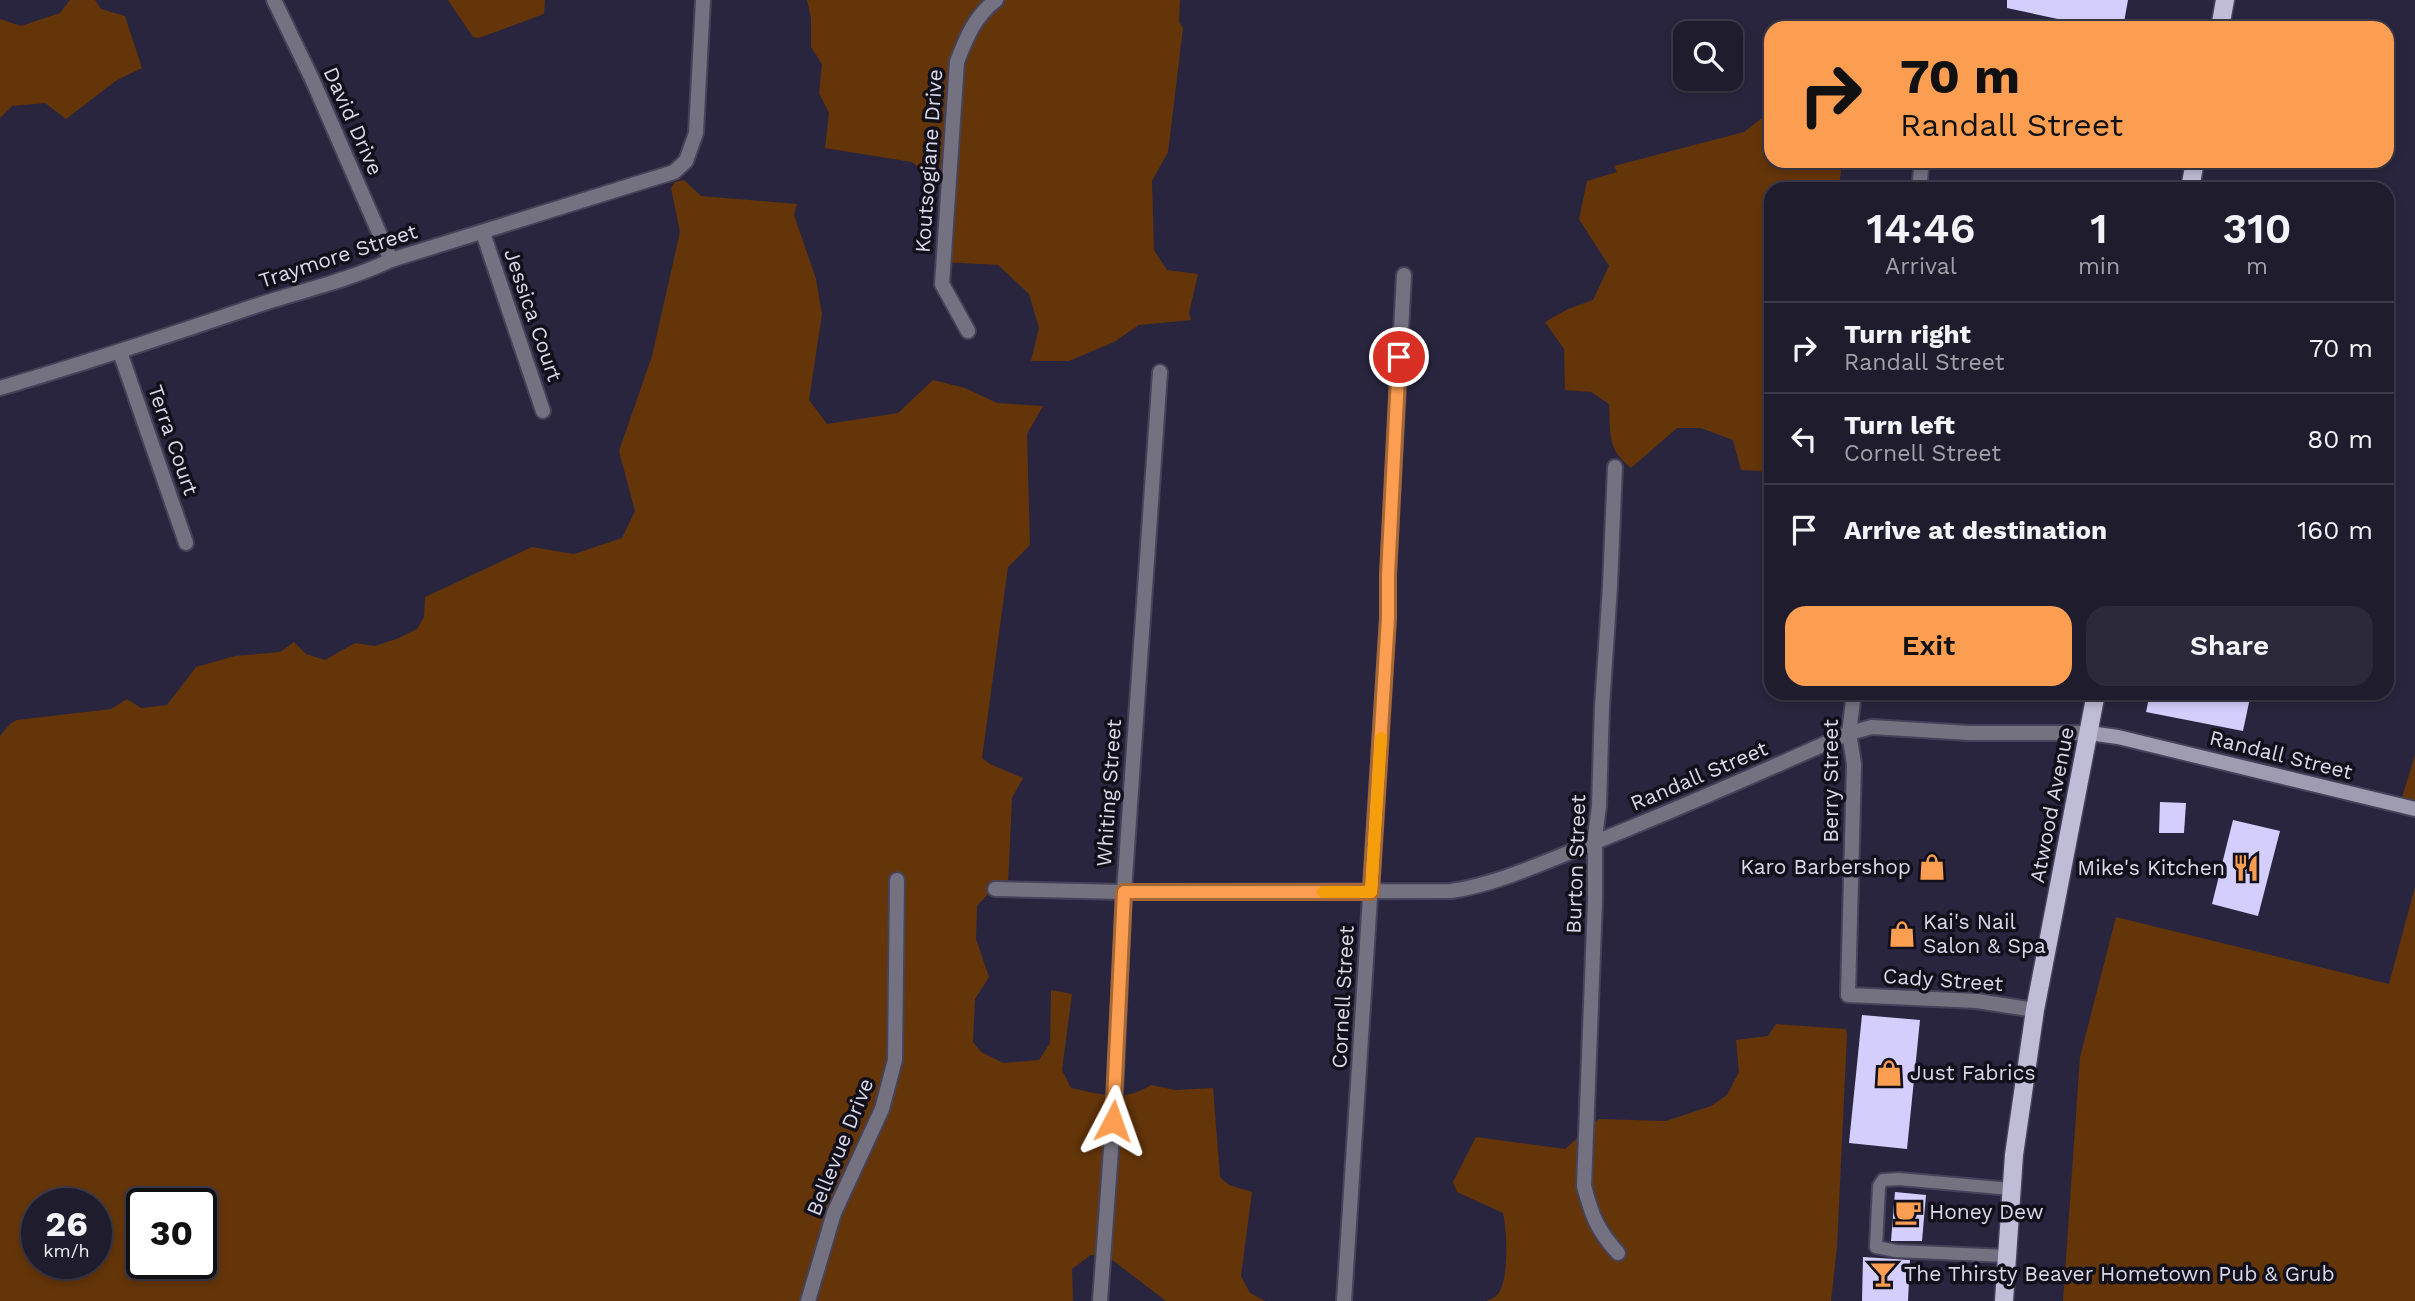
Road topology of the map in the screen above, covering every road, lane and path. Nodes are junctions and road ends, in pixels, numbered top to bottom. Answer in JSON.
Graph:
{"nodes":[{"id":1,"x":274,"y":0,"type":"edge"},
{"id":2,"x":703,"y":0,"type":"edge"},
{"id":3,"x":996,"y":0,"type":"edge"},
{"id":4,"x":2225,"y":0,"type":"edge"},
{"id":5,"x":2221,"y":21,"type":"edge"},
{"id":6,"x":483,"y":233,"type":"junction"},
{"id":7,"x":391,"y":260,"type":"junction"},
{"id":8,"x":1404,"y":275,"type":"dead end"},
{"id":9,"x":968,"y":331,"type":"dead end"},
{"id":10,"x":120,"y":352,"type":"junction"},
{"id":11,"x":1160,"y":372,"type":"dead end"},
{"id":12,"x":0,"y":388,"type":"edge"},
{"id":13,"x":543,"y":411,"type":"dead end"},
{"id":14,"x":1615,"y":467,"type":"dead end"},
{"id":15,"x":186,"y":543,"type":"dead end"},
{"id":16,"x":1853,"y":700,"type":"edge"},
{"id":17,"x":2095,"y":700,"type":"edge"},
{"id":18,"x":1849,"y":733,"type":"junction"},
{"id":19,"x":2089,"y":733,"type":"junction"},
{"id":20,"x":2415,"y":809,"type":"edge"},
{"id":21,"x":1595,"y":842,"type":"junction"},
{"id":22,"x":897,"y":880,"type":"dead end"},
{"id":23,"x":995,"y":889,"type":"dead end"},
{"id":24,"x":1124,"y":892,"type":"junction"},
{"id":25,"x":1371,"y":892,"type":"junction"},
{"id":26,"x":1848,"y":995,"type":"joint"},
{"id":27,"x":2035,"y":1010,"type":"junction"},
{"id":28,"x":2011,"y":1188,"type":"junction"},
{"id":29,"x":1618,"y":1253,"type":"dead end"},
{"id":30,"x":2007,"y":1256,"type":"junction"},
{"id":31,"x":808,"y":1301,"type":"edge"},
{"id":32,"x":1100,"y":1301,"type":"edge"},
{"id":33,"x":1344,"y":1301,"type":"edge"},
{"id":34,"x":2004,"y":1301,"type":"edge"}],
"edges":[{"from":1,"to":7,"type":"street","name":"David Drive"},
{"from":2,"to":6,"type":"street","name":"Traymore Street"},
{"from":3,"to":9,"type":"street","name":"Koutsogiane Drive"},
{"from":4,"to":5,"type":"main road"},
{"from":6,"to":7,"type":"street","name":"Traymore Street"},
{"from":6,"to":13,"type":"street","name":"Jessica Court"},
{"from":7,"to":10,"type":"street","name":"Traymore Street"},
{"from":8,"to":25,"type":"street","name":"Cornell Street"},
{"from":10,"to":12,"type":"street","name":"Traymore Street"},
{"from":10,"to":15,"type":"street","name":"Terra Court"},
{"from":11,"to":24,"type":"street","name":"Whiting Street"},
{"from":14,"to":21,"type":"street","name":"Burton Street"},
{"from":16,"to":18,"type":"street","name":"Berry Street"},
{"from":17,"to":19,"type":"main road","name":"Atwood Avenue"},
{"from":18,"to":19,"type":"street","name":"Randall Street"},
{"from":18,"to":21,"type":"street","name":"Randall Street"},
{"from":18,"to":26,"type":"street","name":"Berry Street"},
{"from":19,"to":20,"type":"street","name":"Randall Street"},
{"from":19,"to":27,"type":"main road","name":"Atwood Avenue"},
{"from":21,"to":25,"type":"street","name":"Randall Street"},
{"from":21,"to":29,"type":"street","name":"Burton Street"},
{"from":22,"to":31,"type":"street","name":"Bellevue Drive"},
{"from":23,"to":24,"type":"street","name":"Randall Street"},
{"from":24,"to":25,"type":"street","name":"Randall Street"},
{"from":24,"to":32,"type":"street","name":"Whiting Street"},
{"from":25,"to":33,"type":"street","name":"Cornell Street"},
{"from":26,"to":27,"type":"street","name":"Cady Street"},
{"from":27,"to":28,"type":"main road","name":"Atwood Avenue"},
{"from":28,"to":30,"type":"main road","name":"Atwood Avenue"},
{"from":28,"to":30,"type":"lane"},
{"from":30,"to":34,"type":"main road","name":"Atwood Avenue"}]}
